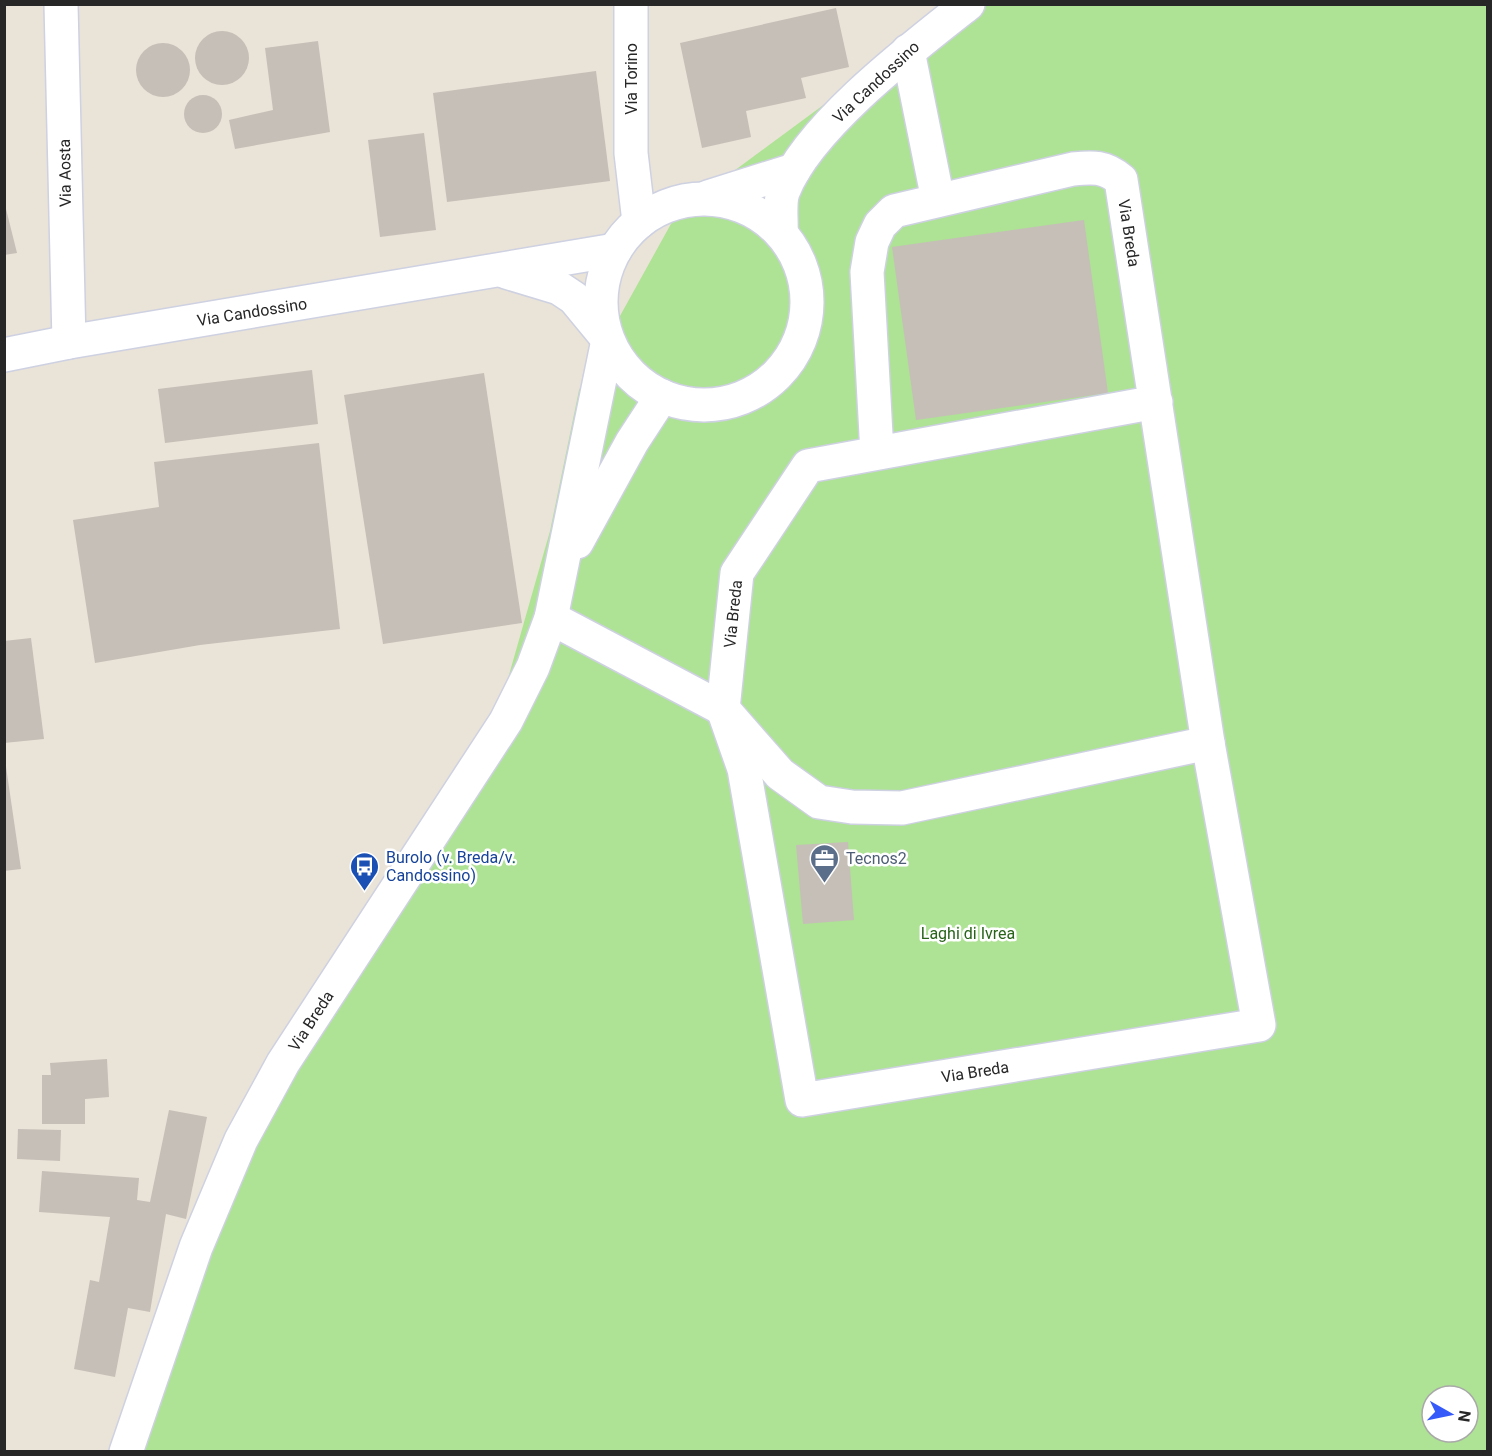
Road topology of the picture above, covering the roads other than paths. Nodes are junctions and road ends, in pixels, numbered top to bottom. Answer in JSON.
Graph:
{"nodes":[{"id":1,"x":61,"y":4,"type":"edge"},
{"id":2,"x":631,"y":4,"type":"edge"},
{"id":3,"x":968,"y":4,"type":"edge"},
{"id":4,"x":908,"y":51,"type":"junction"},
{"id":5,"x":631,"y":153,"type":"junction"},
{"id":6,"x":794,"y":170,"type":"junction"},
{"id":7,"x":705,"y":198,"type":"junction"},
{"id":8,"x":938,"y":200,"type":"junction"},
{"id":9,"x":669,"y":205,"type":"junction"},
{"id":10,"x":639,"y":222,"type":"junction"},
{"id":11,"x":781,"y":233,"type":"junction"},
{"id":12,"x":615,"y":250,"type":"junction"},
{"id":13,"x":500,"y":270,"type":"junction"},
{"id":14,"x":608,"y":340,"type":"junction"},
{"id":15,"x":69,"y":342,"type":"junction"},
{"id":16,"x":4,"y":355,"type":"edge"},
{"id":17,"x":662,"y":396,"type":"junction"},
{"id":18,"x":1156,"y":402,"type":"junction"},
{"id":19,"x":877,"y":453,"type":"junction"},
{"id":20,"x":561,"y":571,"type":"junction"},
{"id":21,"x":551,"y":618,"type":"junction"},
{"id":22,"x":723,"y":710,"type":"junction"},
{"id":23,"x":1208,"y":743,"type":"junction"},
{"id":24,"x":126,"y":1452,"type":"edge"}],
"edges":[{"from":1,"to":15,"type":"street","name":"Via Aosta"},
{"from":2,"to":5,"type":"street","name":"Via Torino"},
{"from":3,"to":4,"type":"street","name":"Via Candossino"},
{"from":4,"to":6,"type":"street","name":"Via Candossino"},
{"from":4,"to":8,"type":"street"},
{"from":5,"to":9,"type":"street"},
{"from":5,"to":10,"type":"street","name":"Via Torino"},
{"from":6,"to":7,"type":"street"},
{"from":6,"to":11,"type":"street","name":"Via Candossino"},
{"from":7,"to":9,"type":"street"},
{"from":7,"to":11,"type":"street"},
{"from":8,"to":18,"type":"street","name":"Via Breda"},
{"from":8,"to":19,"type":"street","name":"Via Breda"},
{"from":9,"to":10,"type":"street"},
{"from":10,"to":12,"type":"street"},
{"from":11,"to":17,"type":"street"},
{"from":12,"to":13,"type":"street","name":"Via Candossino"},
{"from":12,"to":14,"type":"street"},
{"from":13,"to":14,"type":"street","name":"Via Candossino"},
{"from":13,"to":15,"type":"street","name":"Via Candossino"},
{"from":14,"to":17,"type":"street"},
{"from":14,"to":20,"type":"street","name":"Via Breda"},
{"from":15,"to":16,"type":"street","name":"Via Candossino"},
{"from":17,"to":20,"type":"street","name":"Via Breda"},
{"from":18,"to":19,"type":"street","name":"Via Breda"},
{"from":18,"to":23,"type":"street","name":"Via Breda"},
{"from":19,"to":22,"type":"street","name":"Via Breda"},
{"from":20,"to":21,"type":"street","name":"Via Breda"},
{"from":21,"to":22,"type":"street"},
{"from":21,"to":24,"type":"street","name":"Via Breda"},
{"from":22,"to":23,"type":"street"},
{"from":22,"to":23,"type":"street","name":"Via Breda"}]}
